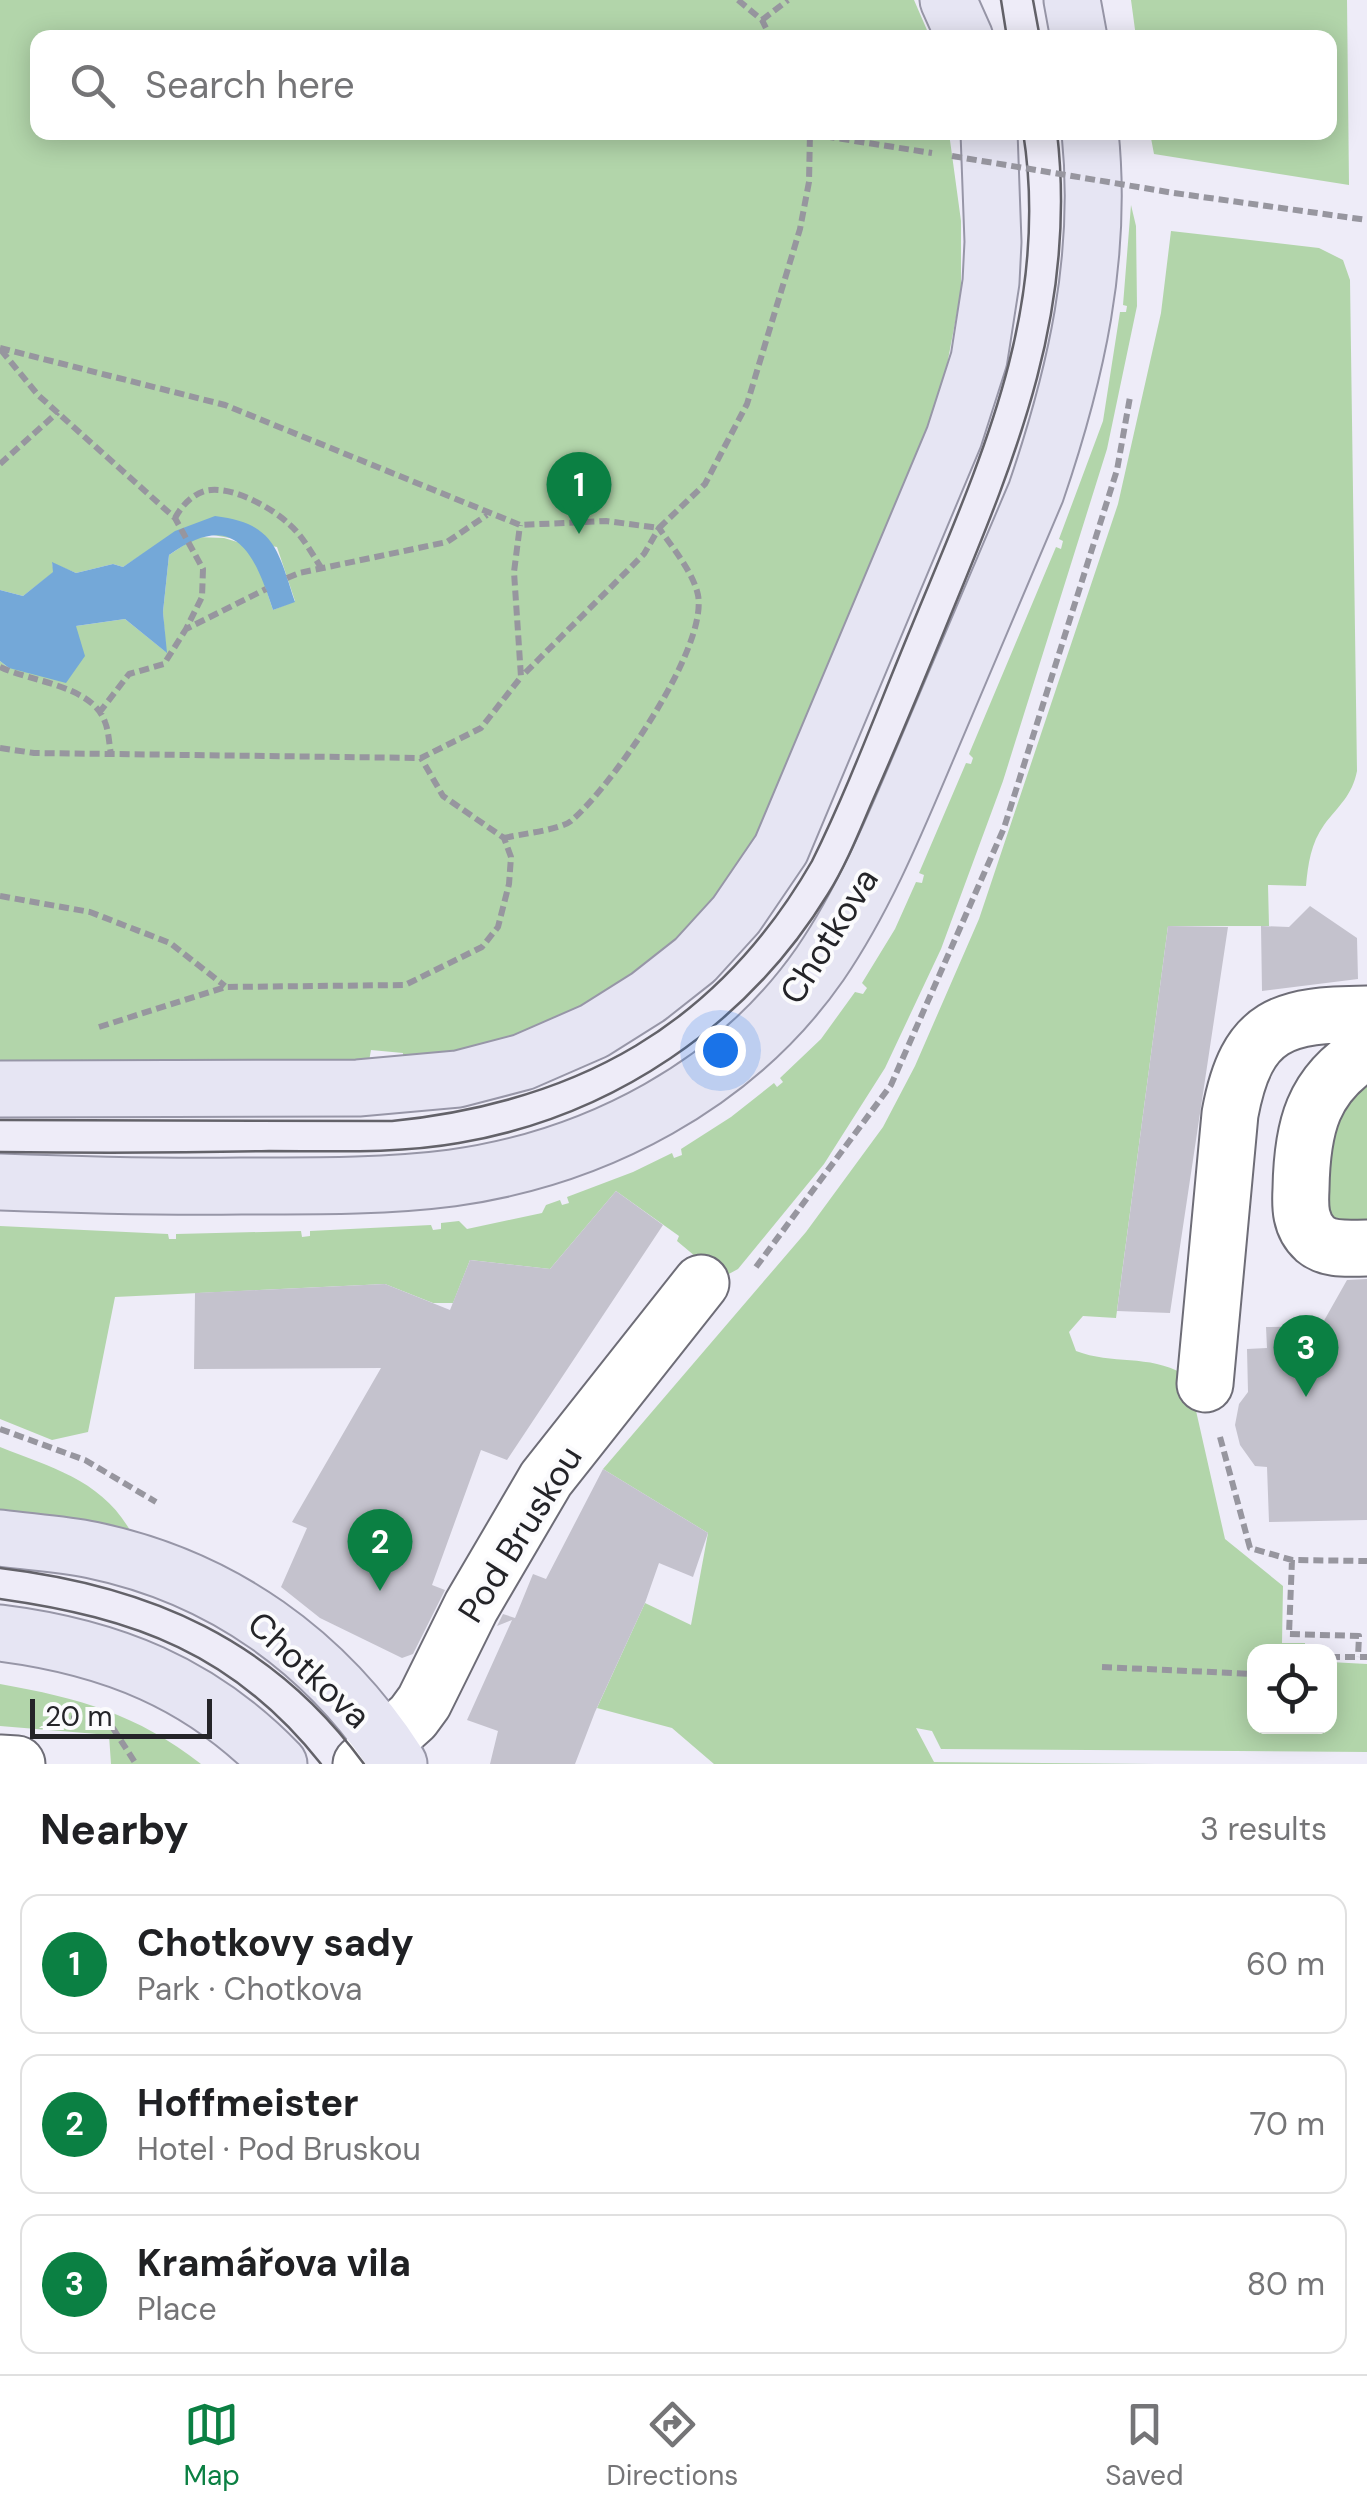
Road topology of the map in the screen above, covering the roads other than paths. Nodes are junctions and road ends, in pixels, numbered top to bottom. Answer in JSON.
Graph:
{"nodes":[{"id":1,"x":1072,"y":0,"type":"edge"},
{"id":2,"x":1078,"y":30,"type":"edge"},
{"id":3,"x":1090,"y":140,"type":"edge"},
{"id":4,"x":971,"y":144,"type":"edge"},
{"id":5,"x":1367,"y":1014,"type":"edge"},
{"id":6,"x":1367,"y":1050,"type":"edge"},
{"id":7,"x":0,"y":1089,"type":"edge"},
{"id":8,"x":0,"y":1182,"type":"edge"},
{"id":9,"x":1367,"y":1248,"type":"edge"},
{"id":10,"x":727,"y":1277,"type":"road end"},
{"id":11,"x":1205,"y":1384,"type":"road end"},
{"id":12,"x":0,"y":1538,"type":"edge"},
{"id":13,"x":0,"y":1633,"type":"edge"},
{"id":14,"x":382,"y":1757,"type":"edge"},
{"id":15,"x":0,"y":1763,"type":"edge"},
{"id":16,"x":16,"y":1764,"type":"edge"},
{"id":17,"x":279,"y":1764,"type":"edge"}],
"edges":[{"from":1,"to":2,"type":"main road"},
{"from":3,"to":8,"type":"main road","name":"Chotkova"},
{"from":4,"to":7,"type":"main road"},
{"from":5,"to":11,"type":"street"},
{"from":6,"to":9,"type":"street"},
{"from":10,"to":14,"type":"street","name":"Pod Bruskou"},
{"from":12,"to":14,"type":"main road","name":"Chotkova"},
{"from":13,"to":17,"type":"main road"},
{"from":15,"to":16,"type":"street"}]}
